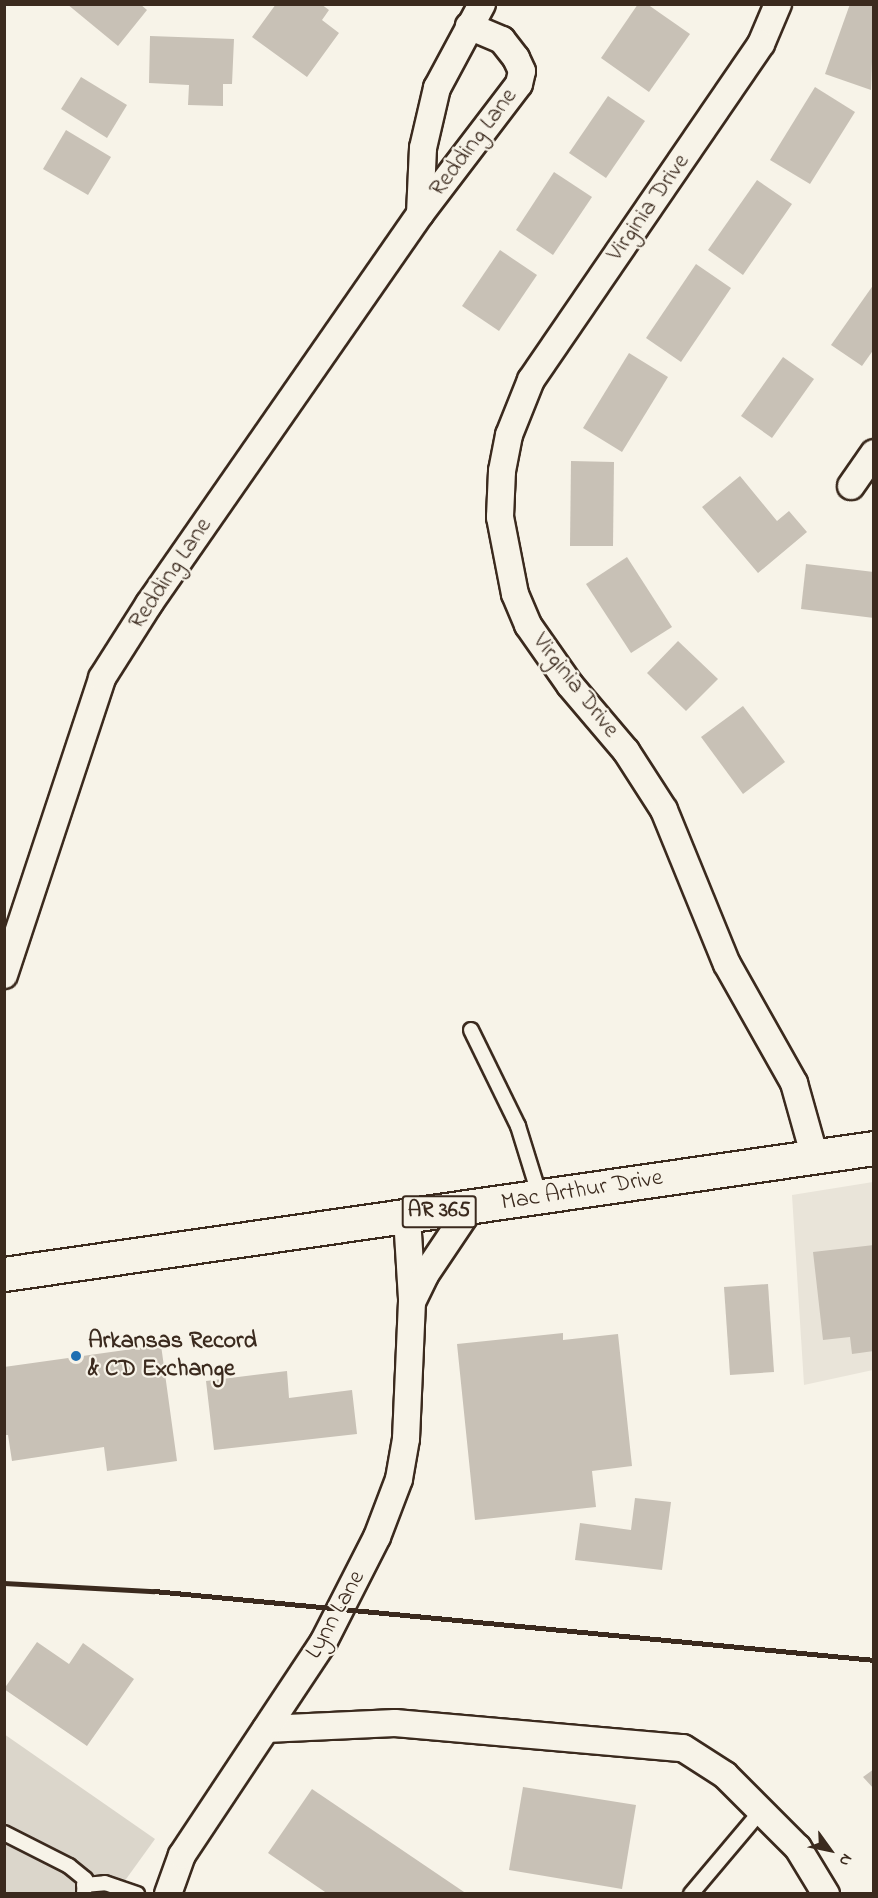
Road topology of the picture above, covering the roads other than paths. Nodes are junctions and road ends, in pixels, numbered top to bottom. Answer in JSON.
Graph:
{"nodes":[{"id":1,"x":482,"y":4,"type":"edge"},
{"id":2,"x":778,"y":4,"type":"edge"},
{"id":3,"x":469,"y":26,"type":"junction"},
{"id":4,"x":420,"y":214,"type":"junction"},
{"id":5,"x":873,"y":453,"type":"edge"},
{"id":6,"x":851,"y":486,"type":"dead end"},
{"id":7,"x":4,"y":975,"type":"edge"},
{"id":8,"x":471,"y":1030,"type":"dead end"},
{"id":9,"x":873,"y":1148,"type":"edge"},
{"id":10,"x":814,"y":1154,"type":"junction"},
{"id":11,"x":540,"y":1197,"type":"junction"},
{"id":12,"x":470,"y":1208,"type":"junction"},
{"id":13,"x":408,"y":1217,"type":"junction"},
{"id":14,"x":4,"y":1274,"type":"edge"},
{"id":15,"x":412,"y":1302,"type":"junction"},
{"id":16,"x":266,"y":1729,"type":"junction"},
{"id":17,"x":761,"y":1811,"type":"junction"},
{"id":18,"x":4,"y":1833,"type":"edge"},
{"id":19,"x":84,"y":1889,"type":"edge"},
{"id":20,"x":137,"y":1893,"type":"edge"},
{"id":21,"x":168,"y":1893,"type":"edge"},
{"id":22,"x":691,"y":1893,"type":"edge"},
{"id":23,"x":826,"y":1893,"type":"edge"}],
"edges":[{"from":1,"to":3,"type":"street","name":"Redding Lane"},
{"from":2,"to":10,"type":"street","name":"Virginia Drive"},
{"from":3,"to":4,"type":"street","name":"Redding Lane"},
{"from":3,"to":4,"type":"street","name":"Redding Lane"},
{"from":4,"to":7,"type":"street","name":"Redding Lane"},
{"from":5,"to":6,"type":"street"},
{"from":8,"to":11,"type":"lane"},
{"from":9,"to":10,"type":"main road","name":"Mac Arthur Drive","number":"AR 365"},
{"from":10,"to":11,"type":"main road","name":"Mac Arthur Drive","number":"AR 365"},
{"from":11,"to":12,"type":"main road","name":"Mac Arthur Drive","number":"AR 365"},
{"from":12,"to":13,"type":"main road","name":"Mac Arthur Drive","number":"AR 365"},
{"from":12,"to":15,"type":"street","name":"Lynn Lane"},
{"from":13,"to":14,"type":"main road","name":"Mac Arthur Drive","number":"AR 365"},
{"from":13,"to":15,"type":"street","name":"Lynn Lane"},
{"from":15,"to":16,"type":"street","name":"Lynn Lane"},
{"from":16,"to":17,"type":"street"},
{"from":16,"to":21,"type":"street","name":"Lynn Lane"},
{"from":17,"to":22,"type":"lane"},
{"from":17,"to":23,"type":"street"},
{"from":18,"to":19,"type":"lane"},
{"from":19,"to":20,"type":"lane"}]}
